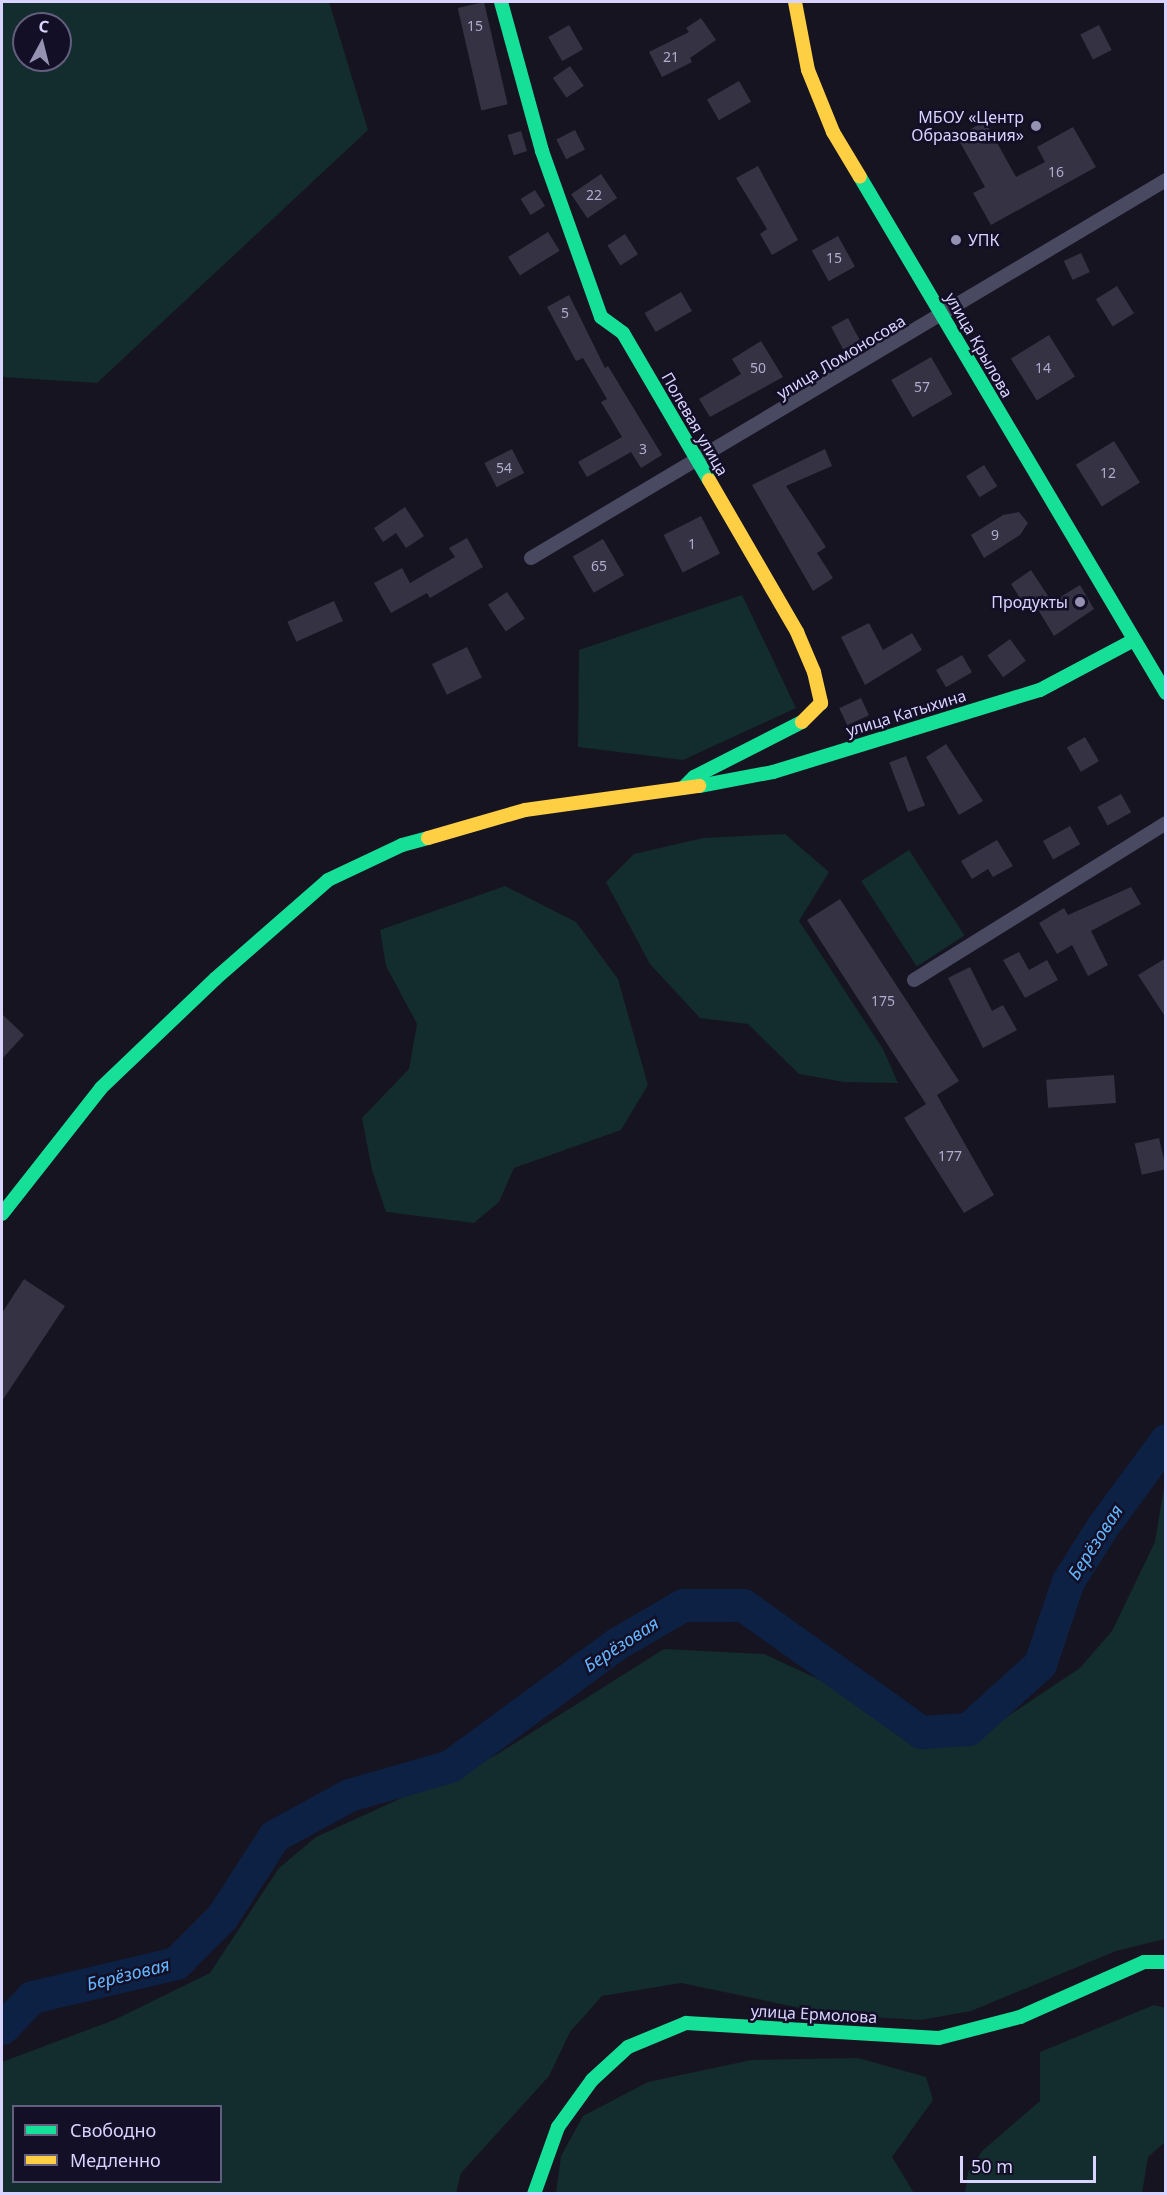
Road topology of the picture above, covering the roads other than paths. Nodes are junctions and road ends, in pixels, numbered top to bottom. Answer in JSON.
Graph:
{"nodes":[{"id":1,"x":501,"y":2,"type":"edge"},
{"id":2,"x":795,"y":2,"type":"edge"},
{"id":3,"x":1166,"y":180,"type":"edge"},
{"id":4,"x":943,"y":316,"type":"junction"},
{"id":5,"x":698,"y":461,"type":"junction"},
{"id":6,"x":531,"y":558,"type":"dead end"},
{"id":7,"x":1132,"y":641,"type":"junction"},
{"id":8,"x":1166,"y":693,"type":"edge"},
{"id":9,"x":681,"y":790,"type":"junction"},
{"id":10,"x":1166,"y":823,"type":"edge"},
{"id":11,"x":914,"y":980,"type":"dead end"},
{"id":12,"x":2,"y":1214,"type":"edge"},
{"id":13,"x":1166,"y":1962,"type":"edge"},
{"id":14,"x":534,"y":2193,"type":"edge"}],
"edges":[{"from":1,"to":5,"type":"street","name":"Полевая улица"},
{"from":2,"to":4,"type":"street","name":"улица Крылова"},
{"from":3,"to":4,"type":"street","name":"улица Ломоносова"},
{"from":4,"to":5,"type":"street","name":"улица Ломоносова"},
{"from":4,"to":7,"type":"street","name":"улица Крылова"},
{"from":5,"to":6,"type":"street","name":"улица Ломоносова"},
{"from":5,"to":9,"type":"street","name":"Полевая улица"},
{"from":7,"to":8,"type":"street","name":"улица Крылова"},
{"from":7,"to":9,"type":"street","name":"улица Катыхина"},
{"from":9,"to":12,"type":"street","name":"улица Катыхина"},
{"from":10,"to":11,"type":"street"},
{"from":13,"to":14,"type":"street","name":"улица Ермолова"}]}
